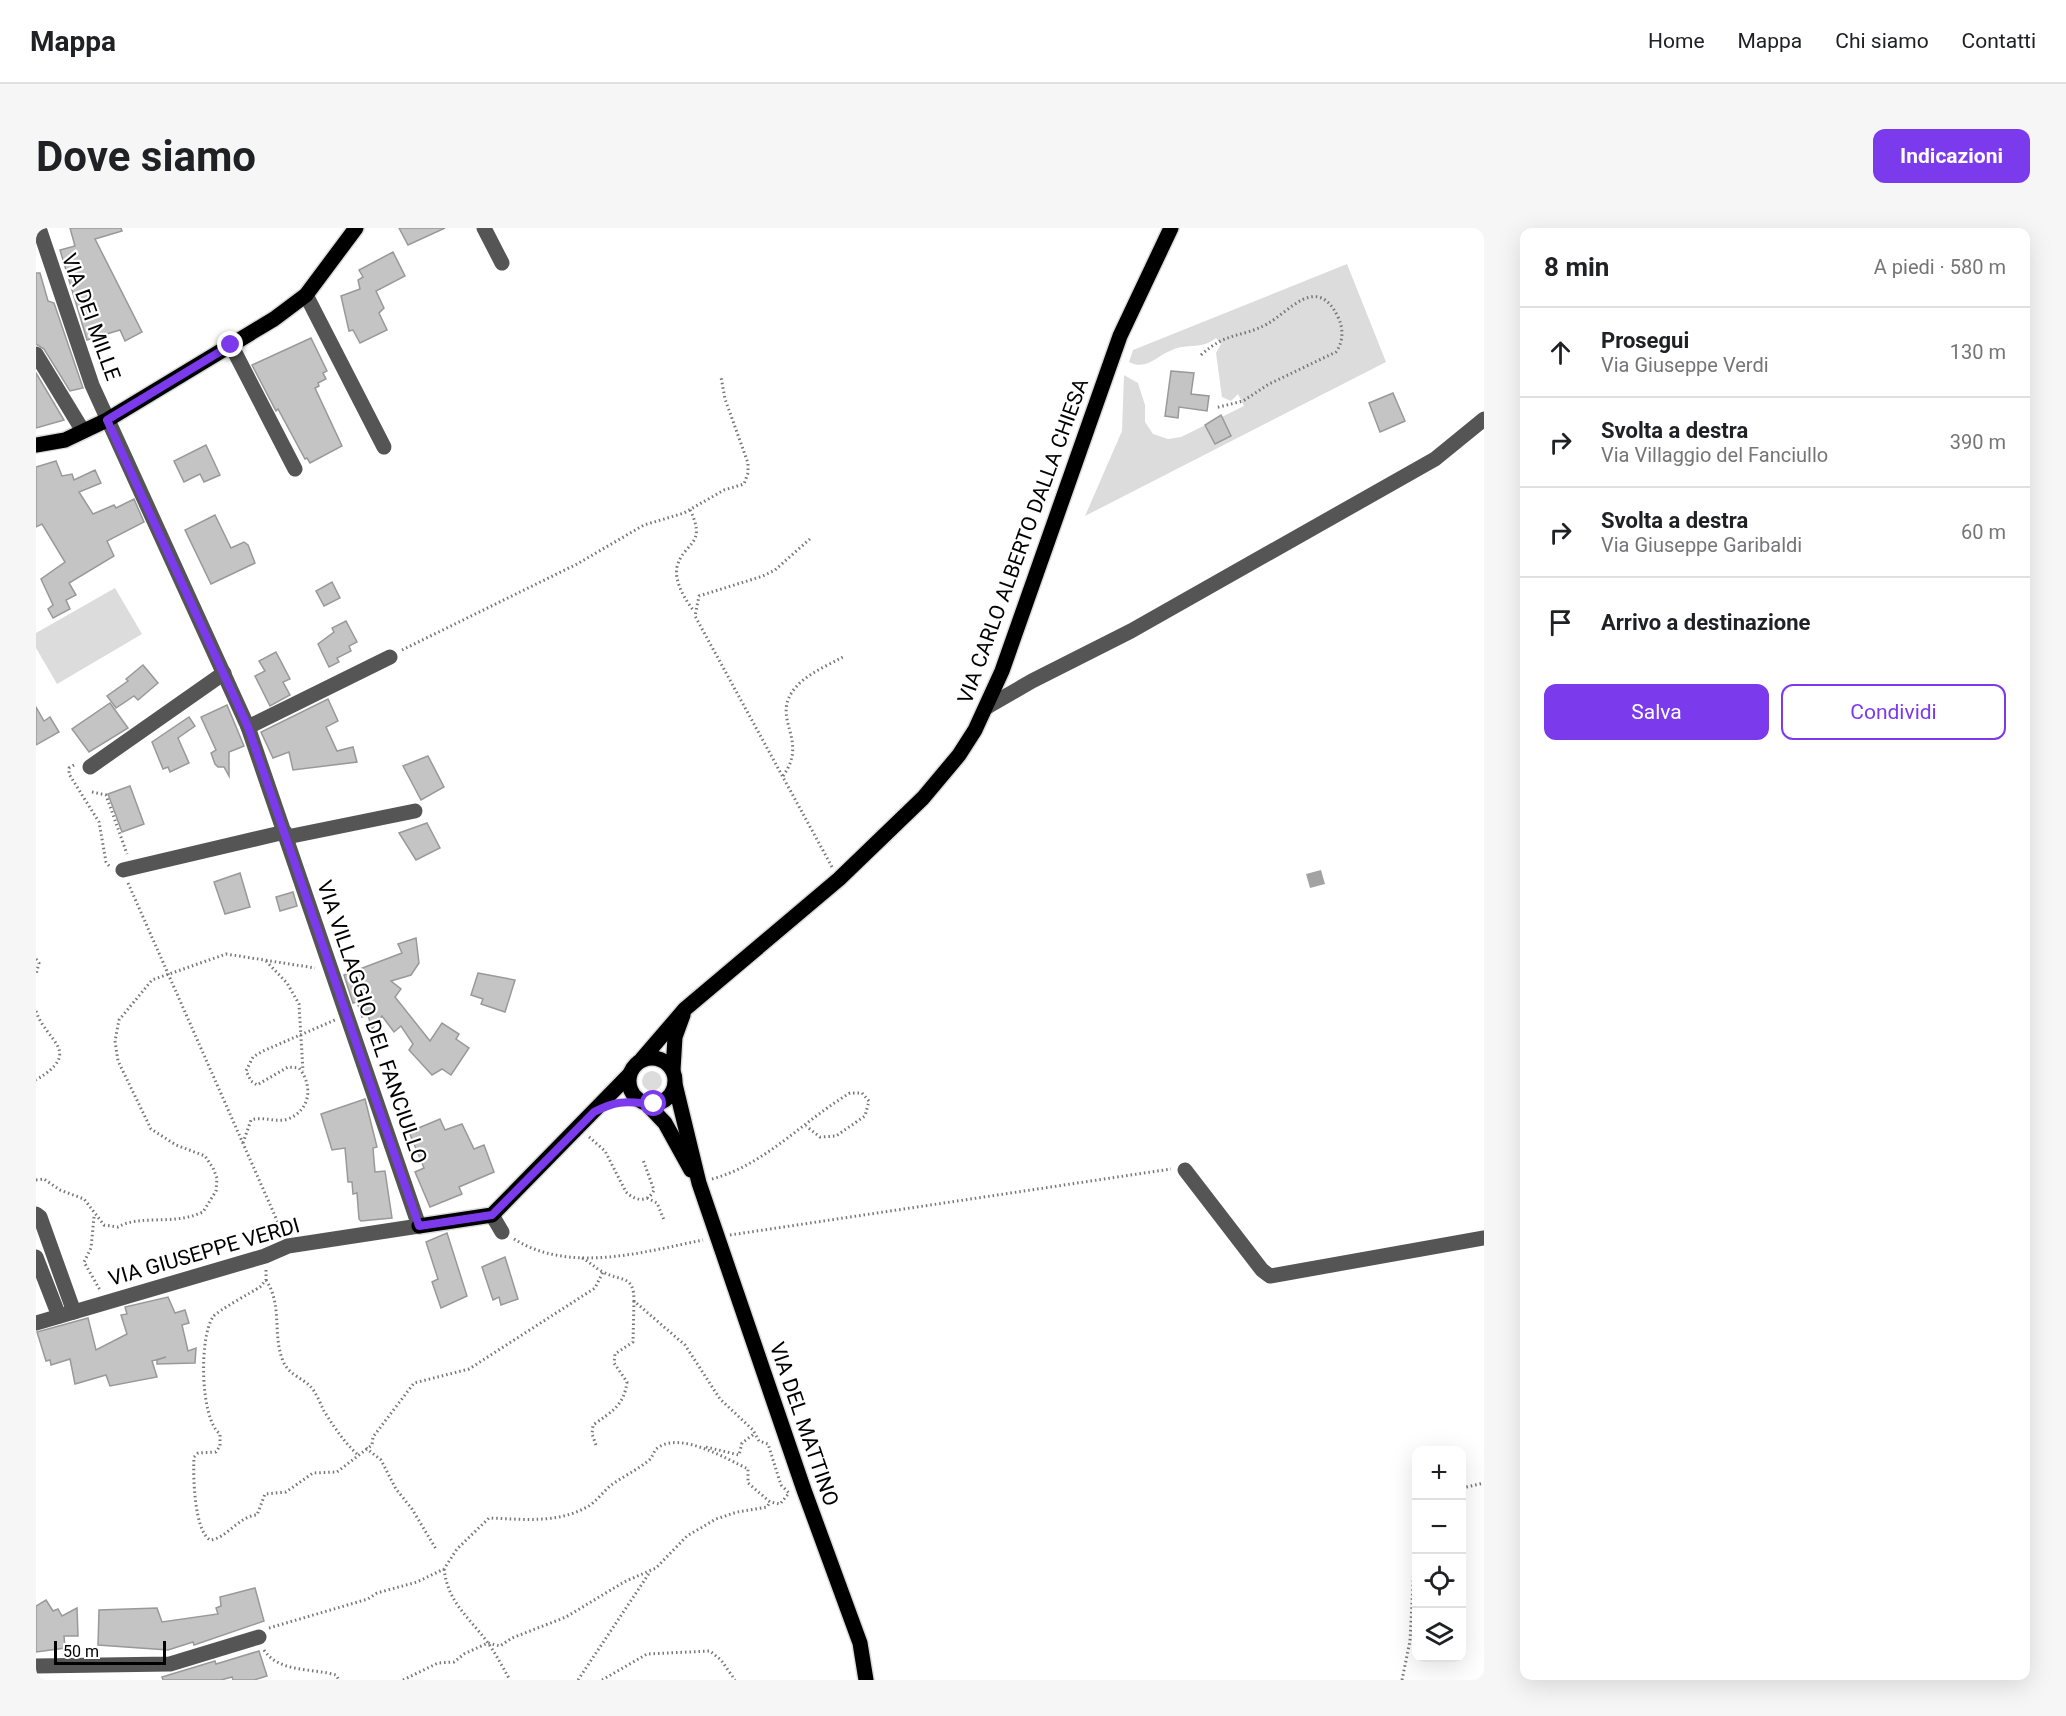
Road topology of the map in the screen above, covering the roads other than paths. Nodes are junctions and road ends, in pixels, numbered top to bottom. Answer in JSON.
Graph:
{"nodes":[{"id":1,"x":39,"y":228,"type":"edge"},
{"id":2,"x":356,"y":228,"type":"edge"},
{"id":3,"x":484,"y":228,"type":"edge"},
{"id":4,"x":1171,"y":228,"type":"edge"},
{"id":5,"x":502,"y":263,"type":"dead end"},
{"id":6,"x":306,"y":296,"type":"junction"},
{"id":7,"x":231,"y":345,"type":"junction"},
{"id":8,"x":36,"y":354,"type":"edge"},
{"id":9,"x":1484,"y":419,"type":"edge"},
{"id":10,"x":107,"y":420,"type":"junction"},
{"id":11,"x":83,"y":430,"type":"junction"},
{"id":12,"x":36,"y":445,"type":"edge"},
{"id":13,"x":384,"y":447,"type":"dead end"},
{"id":14,"x":295,"y":469,"type":"dead end"},
{"id":15,"x":390,"y":657,"type":"road end"},
{"id":16,"x":224,"y":673,"type":"junction"},
{"id":17,"x":987,"y":707,"type":"junction"},
{"id":18,"x":248,"y":727,"type":"junction"},
{"id":19,"x":90,"y":767,"type":"dead end"},
{"id":20,"x":415,"y":811,"type":"dead end"},
{"id":21,"x":286,"y":834,"type":"junction"},
{"id":22,"x":127,"y":868,"type":"road end"},
{"id":23,"x":685,"y":1009,"type":"junction"},
{"id":24,"x":642,"y":1059,"type":"junction"},
{"id":25,"x":629,"y":1075,"type":"junction"},
{"id":26,"x":674,"y":1077,"type":"junction"},
{"id":27,"x":642,"y":1102,"type":"junction"},
{"id":28,"x":594,"y":1112,"type":"junction"},
{"id":29,"x":1185,"y":1170,"type":"road end"},
{"id":30,"x":699,"y":1183,"type":"junction"},
{"id":31,"x":36,"y":1214,"type":"edge"},
{"id":32,"x":492,"y":1215,"type":"junction"},
{"id":33,"x":419,"y":1226,"type":"junction"},
{"id":34,"x":502,"y":1232,"type":"road end"},
{"id":35,"x":1484,"y":1238,"type":"edge"},
{"id":36,"x":36,"y":1257,"type":"edge"},
{"id":37,"x":67,"y":1314,"type":"junction"},
{"id":38,"x":36,"y":1323,"type":"edge"},
{"id":39,"x":259,"y":1636,"type":"road end"},
{"id":40,"x":36,"y":1666,"type":"edge"},
{"id":41,"x":866,"y":1680,"type":"edge"}],
"edges":[{"from":1,"to":10,"type":"street","name":"VIA DEI MILLE"},
{"from":2,"to":6,"type":"main road"},
{"from":3,"to":5,"type":"street"},
{"from":4,"to":17,"type":"main road","name":"VIA CARLO ALBERTO DALLA CHIESA"},
{"from":6,"to":7,"type":"main road"},
{"from":6,"to":13,"type":"street"},
{"from":7,"to":10,"type":"main road"},
{"from":7,"to":14,"type":"street"},
{"from":8,"to":11,"type":"street"},
{"from":9,"to":17,"type":"street"},
{"from":10,"to":11,"type":"main road"},
{"from":10,"to":16,"type":"street","name":"VIA VILLAGGIO DEL FANCIULLO"},
{"from":11,"to":12,"type":"main road"},
{"from":15,"to":18,"type":"street"},
{"from":16,"to":18,"type":"street","name":"VIA VILLAGGIO DEL FANCIULLO"},
{"from":16,"to":19,"type":"street"},
{"from":17,"to":23,"type":"main road","name":"VIA CARLO ALBERTO DALLA CHIESA"},
{"from":18,"to":21,"type":"street","name":"VIA VILLAGGIO DEL FANCIULLO"},
{"from":20,"to":21,"type":"street"},
{"from":21,"to":22,"type":"street"},
{"from":21,"to":33,"type":"street","name":"VIA VILLAGGIO DEL FANCIULLO"},
{"from":23,"to":24,"type":"main road","name":"VIA CARLO ALBERTO DALLA CHIESA"},
{"from":23,"to":26,"type":"main road"},
{"from":24,"to":25,"type":"main road"},
{"from":24,"to":26,"type":"main road"},
{"from":25,"to":27,"type":"main road"},
{"from":25,"to":28,"type":"main road"},
{"from":26,"to":27,"type":"main road"},
{"from":26,"to":30,"type":"main road","name":"VIA DEL MATTINO"},
{"from":27,"to":28,"type":"main road"},
{"from":27,"to":30,"type":"main road","name":"VIA DEL MATTINO"},
{"from":28,"to":32,"type":"main road"},
{"from":29,"to":35,"type":"street"},
{"from":30,"to":41,"type":"main road","name":"VIA DEL MATTINO"},
{"from":31,"to":37,"type":"street"},
{"from":32,"to":33,"type":"main road","name":"VIA GIUSEPPE VERDI"},
{"from":32,"to":34,"type":"street"},
{"from":33,"to":37,"type":"street","name":"VIA GIUSEPPE VERDI"},
{"from":36,"to":37,"type":"street"},
{"from":37,"to":38,"type":"street","name":"VIA GIUSEPPE VERDI"},
{"from":39,"to":40,"type":"street"}]}
